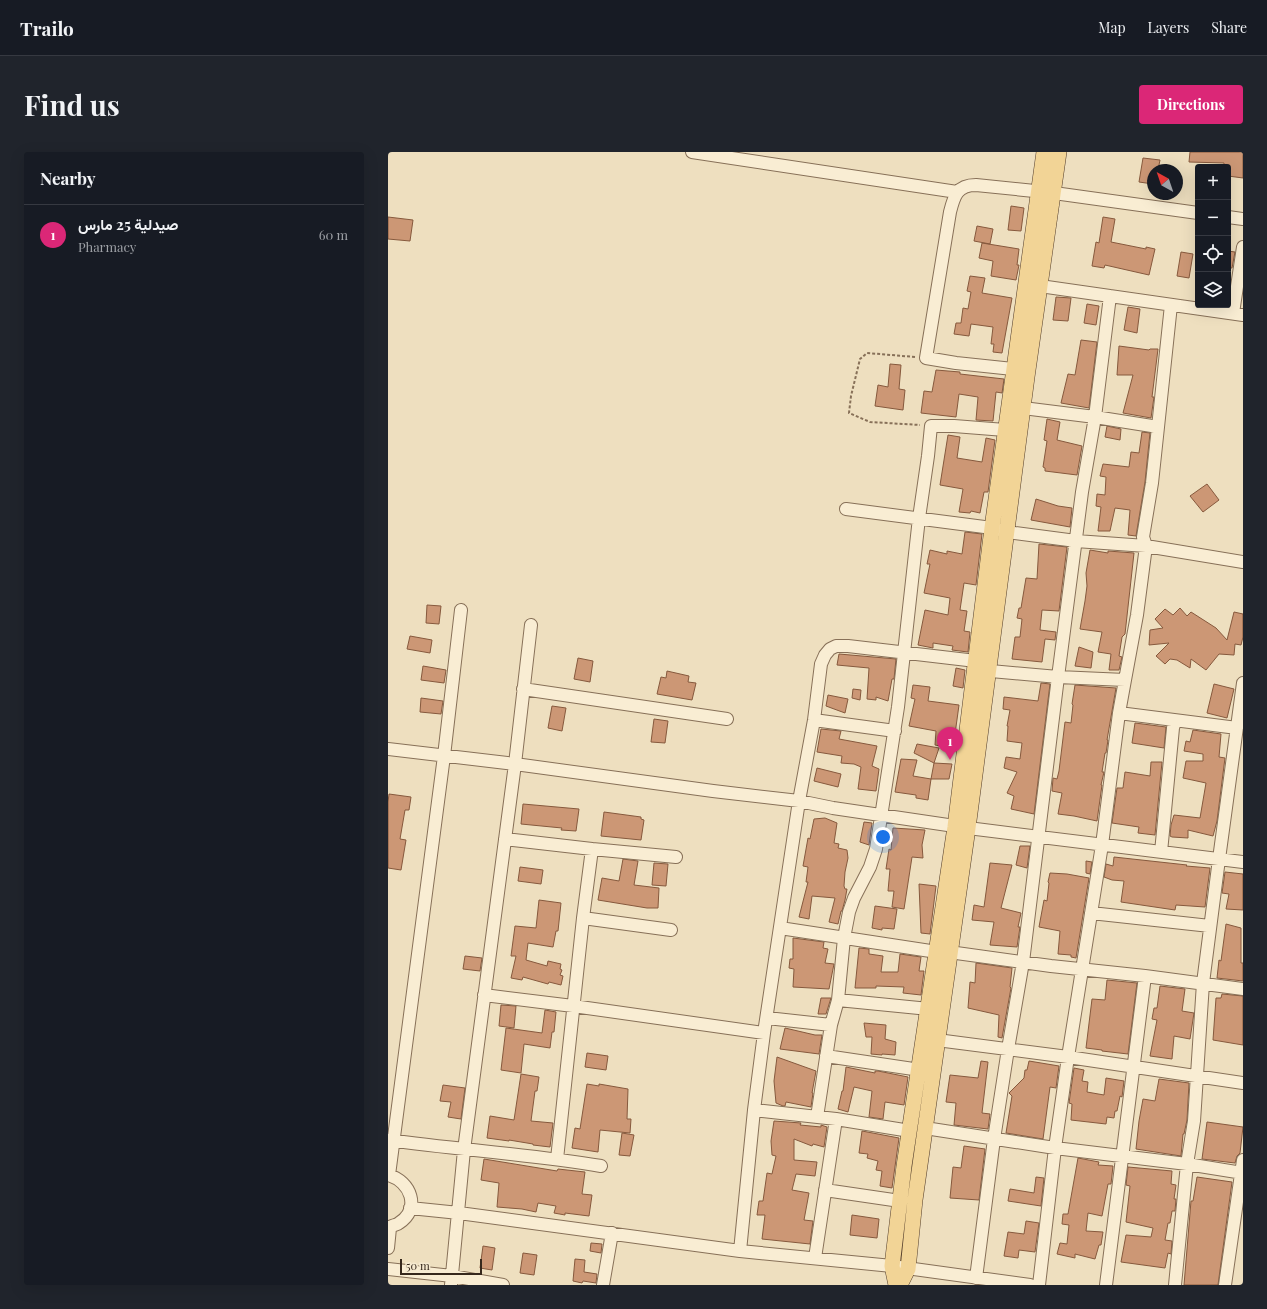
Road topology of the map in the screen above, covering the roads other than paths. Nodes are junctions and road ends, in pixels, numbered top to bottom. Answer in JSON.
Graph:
{"nodes":[{"id":1,"x":692,"y":152,"type":"edge"},
{"id":2,"x":1044,"y":152,"type":"edge"},
{"id":3,"x":1059,"y":152,"type":"edge"},
{"id":4,"x":957,"y":192,"type":"junction"},
{"id":5,"x":1038,"y":192,"type":"junction"},
{"id":6,"x":1054,"y":193,"type":"junction"},
{"id":7,"x":1195,"y":213,"type":"edge"},
{"id":8,"x":1231,"y":217,"type":"edge"},
{"id":9,"x":1243,"y":219,"type":"edge"},
{"id":10,"x":1243,"y":247,"type":"edge"},
{"id":11,"x":1040,"y":286,"type":"junction"},
{"id":12,"x":1110,"y":296,"type":"junction"},
{"id":13,"x":1171,"y":305,"type":"junction"},
{"id":14,"x":1238,"y":314,"type":"edge"},
{"id":15,"x":1013,"y":369,"type":"junction"},
{"id":16,"x":1023,"y":408,"type":"junction"},
{"id":17,"x":1095,"y":417,"type":"junction"},
{"id":18,"x":1158,"y":427,"type":"junction"},
{"id":19,"x":1005,"y":430,"type":"junction"},
{"id":20,"x":846,"y":509,"type":"dead end"},
{"id":21,"x":919,"y":518,"type":"junction"},
{"id":22,"x":992,"y":528,"type":"junction"},
{"id":23,"x":1007,"y":532,"type":"junction"},
{"id":24,"x":1076,"y":541,"type":"junction"},
{"id":25,"x":1146,"y":546,"type":"junction"},
{"id":26,"x":1243,"y":562,"type":"edge"},
{"id":27,"x":461,"y":610,"type":"dead end"},
{"id":28,"x":531,"y":625,"type":"dead end"},
{"id":29,"x":904,"y":653,"type":"junction"},
{"id":30,"x":980,"y":667,"type":"junction"},
{"id":31,"x":1058,"y":677,"type":"junction"},
{"id":32,"x":1125,"y":680,"type":"junction"},
{"id":33,"x":1243,"y":683,"type":"edge"},
{"id":34,"x":523,"y":689,"type":"junction"},
{"id":35,"x":1242,"y":700,"type":"edge"},
{"id":36,"x":1119,"y":713,"type":"junction"},
{"id":37,"x":727,"y":719,"type":"dead end"},
{"id":38,"x":814,"y":720,"type":"junction"},
{"id":39,"x":1175,"y":721,"type":"junction"},
{"id":40,"x":1237,"y":728,"type":"junction"},
{"id":41,"x":894,"y":731,"type":"junction"},
{"id":42,"x":388,"y":749,"type":"edge"},
{"id":43,"x":444,"y":756,"type":"junction"},
{"id":44,"x":515,"y":764,"type":"junction"},
{"id":45,"x":799,"y":801,"type":"junction"},
{"id":46,"x":880,"y":816,"type":"junction"},
{"id":47,"x":961,"y":828,"type":"junction"},
{"id":48,"x":1039,"y":837,"type":"junction"},
{"id":49,"x":505,"y":839,"type":"junction"},
{"id":50,"x":1102,"y":844,"type":"junction"},
{"id":51,"x":592,"y":849,"type":"junction"},
{"id":52,"x":1161,"y":852,"type":"junction"},
{"id":53,"x":676,"y":857,"type":"dead end"},
{"id":54,"x":1218,"y":859,"type":"junction"},
{"id":55,"x":1243,"y":862,"type":"edge"},
{"id":56,"x":1091,"y":913,"type":"junction"},
{"id":57,"x":583,"y":918,"type":"junction"},
{"id":58,"x":1210,"y":926,"type":"junction"},
{"id":59,"x":780,"y":928,"type":"junction"},
{"id":60,"x":671,"y":930,"type":"dead end"},
{"id":61,"x":844,"y":938,"type":"junction"},
{"id":62,"x":943,"y":952,"type":"junction"},
{"id":63,"x":1023,"y":962,"type":"junction"},
{"id":64,"x":1082,"y":970,"type":"junction"},
{"id":65,"x":1145,"y":976,"type":"junction"},
{"id":66,"x":1203,"y":983,"type":"junction"},
{"id":67,"x":1243,"y":989,"type":"edge"},
{"id":68,"x":484,"y":995,"type":"junction"},
{"id":69,"x":838,"y":1000,"type":"junction"},
{"id":70,"x":573,"y":1006,"type":"junction"},
{"id":71,"x":929,"y":1009,"type":"junction"},
{"id":72,"x":767,"y":1018,"type":"junction"},
{"id":73,"x":831,"y":1025,"type":"junction"},
{"id":74,"x":764,"y":1033,"type":"junction"},
{"id":75,"x":937,"y":1040,"type":"junction"},
{"id":76,"x":1008,"y":1049,"type":"junction"},
{"id":77,"x":826,"y":1056,"type":"junction"},
{"id":78,"x":1068,"y":1057,"type":"junction"},
{"id":79,"x":1134,"y":1067,"type":"junction"},
{"id":80,"x":920,"y":1070,"type":"junction"},
{"id":81,"x":1196,"y":1077,"type":"junction"},
{"id":82,"x":1243,"y":1083,"type":"edge"},
{"id":83,"x":754,"y":1110,"type":"junction"},
{"id":84,"x":817,"y":1117,"type":"junction"},
{"id":85,"x":836,"y":1119,"type":"junction"},
{"id":86,"x":925,"y":1128,"type":"junction"},
{"id":87,"x":910,"y":1131,"type":"junction"},
{"id":88,"x":994,"y":1139,"type":"junction"},
{"id":89,"x":390,"y":1141,"type":"edge"},
{"id":90,"x":1056,"y":1148,"type":"junction"},
{"id":91,"x":464,"y":1150,"type":"junction"},
{"id":92,"x":1123,"y":1156,"type":"junction"},
{"id":93,"x":557,"y":1159,"type":"junction"},
{"id":94,"x":1243,"y":1160,"type":"edge"},
{"id":95,"x":1187,"y":1164,"type":"junction"},
{"id":96,"x":600,"y":1166,"type":"dead end"},
{"id":97,"x":1242,"y":1173,"type":"edge"},
{"id":98,"x":388,"y":1175,"type":"edge"},
{"id":99,"x":825,"y":1190,"type":"junction"},
{"id":100,"x":900,"y":1201,"type":"junction"},
{"id":101,"x":410,"y":1208,"type":"junction"},
{"id":102,"x":459,"y":1213,"type":"junction"},
{"id":103,"x":389,"y":1228,"type":"edge"},
{"id":104,"x":612,"y":1233,"type":"junction"},
{"id":105,"x":388,"y":1248,"type":"edge"},
{"id":106,"x":740,"y":1251,"type":"junction"},
{"id":107,"x":815,"y":1258,"type":"junction"},
{"id":108,"x":892,"y":1266,"type":"junction"},
{"id":109,"x":388,"y":1269,"type":"edge"},
{"id":110,"x":908,"y":1269,"type":"junction"},
{"id":111,"x":976,"y":1278,"type":"junction"},
{"id":112,"x":452,"y":1281,"type":"edge"},
{"id":113,"x":503,"y":1285,"type":"edge"},
{"id":114,"x":603,"y":1285,"type":"edge"},
{"id":115,"x":896,"y":1285,"type":"edge"},
{"id":116,"x":900,"y":1285,"type":"edge"},
{"id":117,"x":1030,"y":1285,"type":"edge"},
{"id":118,"x":1039,"y":1285,"type":"edge"},
{"id":119,"x":1106,"y":1285,"type":"edge"},
{"id":120,"x":1175,"y":1285,"type":"edge"},
{"id":121,"x":1224,"y":1285,"type":"edge"}],
"edges":[{"from":1,"to":4,"type":"street"},
{"from":2,"to":5,"type":"main road"},
{"from":3,"to":6,"type":"main road"},
{"from":4,"to":5,"type":"street"},
{"from":4,"to":15,"type":"street"},
{"from":5,"to":6,"type":"street"},
{"from":5,"to":15,"type":"main road"},
{"from":6,"to":7,"type":"street"},
{"from":6,"to":11,"type":"main road"},
{"from":8,"to":9,"type":"street"},
{"from":10,"to":14,"type":"street"},
{"from":11,"to":12,"type":"street"},
{"from":11,"to":16,"type":"main road"},
{"from":12,"to":13,"type":"street"},
{"from":12,"to":17,"type":"street"},
{"from":13,"to":14,"type":"street"},
{"from":13,"to":18,"type":"street"},
{"from":15,"to":19,"type":"main road"},
{"from":16,"to":17,"type":"street"},
{"from":16,"to":23,"type":"main road"},
{"from":17,"to":18,"type":"street"},
{"from":17,"to":24,"type":"street"},
{"from":18,"to":25,"type":"street"},
{"from":19,"to":21,"type":"street"},
{"from":19,"to":22,"type":"main road"},
{"from":20,"to":21,"type":"street"},
{"from":21,"to":22,"type":"street"},
{"from":21,"to":29,"type":"street"},
{"from":22,"to":23,"type":"street"},
{"from":22,"to":30,"type":"main road"},
{"from":23,"to":24,"type":"street"},
{"from":23,"to":30,"type":"main road"},
{"from":24,"to":25,"type":"street"},
{"from":24,"to":31,"type":"street"},
{"from":25,"to":26,"type":"street"},
{"from":25,"to":32,"type":"street"},
{"from":27,"to":43,"type":"street"},
{"from":28,"to":34,"type":"street"},
{"from":29,"to":30,"type":"street"},
{"from":29,"to":38,"type":"street"},
{"from":29,"to":41,"type":"street"},
{"from":30,"to":31,"type":"street"},
{"from":30,"to":47,"type":"main road"},
{"from":31,"to":32,"type":"street"},
{"from":31,"to":48,"type":"street"},
{"from":32,"to":36,"type":"street"},
{"from":33,"to":35,"type":"street"},
{"from":34,"to":37,"type":"street"},
{"from":34,"to":44,"type":"street"},
{"from":35,"to":40,"type":"street"},
{"from":36,"to":39,"type":"street"},
{"from":36,"to":50,"type":"street"},
{"from":38,"to":41,"type":"street"},
{"from":38,"to":45,"type":"street"},
{"from":39,"to":40,"type":"street"},
{"from":39,"to":52,"type":"street"},
{"from":40,"to":54,"type":"street"},
{"from":41,"to":46,"type":"street"},
{"from":42,"to":43,"type":"street"},
{"from":43,"to":44,"type":"street"},
{"from":43,"to":89,"type":"street"},
{"from":44,"to":45,"type":"street"},
{"from":44,"to":49,"type":"street"},
{"from":45,"to":46,"type":"street"},
{"from":45,"to":59,"type":"street"},
{"from":46,"to":47,"type":"street"},
{"from":46,"to":61,"type":"street"},
{"from":47,"to":48,"type":"street"},
{"from":47,"to":62,"type":"main road"},
{"from":48,"to":50,"type":"street"},
{"from":48,"to":63,"type":"street"},
{"from":49,"to":51,"type":"street"},
{"from":49,"to":68,"type":"street"},
{"from":50,"to":52,"type":"street"},
{"from":50,"to":56,"type":"street"},
{"from":51,"to":53,"type":"street"},
{"from":51,"to":57,"type":"street"},
{"from":52,"to":54,"type":"street"},
{"from":54,"to":55,"type":"street"},
{"from":54,"to":58,"type":"street"},
{"from":56,"to":58,"type":"street"},
{"from":56,"to":64,"type":"street"},
{"from":57,"to":60,"type":"street"},
{"from":57,"to":70,"type":"street"},
{"from":58,"to":66,"type":"street"},
{"from":59,"to":61,"type":"street"},
{"from":59,"to":72,"type":"street"},
{"from":61,"to":62,"type":"street"},
{"from":61,"to":69,"type":"street"},
{"from":62,"to":63,"type":"street"},
{"from":62,"to":71,"type":"main road"},
{"from":62,"to":75,"type":"main road"},
{"from":63,"to":64,"type":"street"},
{"from":63,"to":76,"type":"street"},
{"from":64,"to":65,"type":"street"},
{"from":64,"to":78,"type":"street"},
{"from":65,"to":66,"type":"street"},
{"from":65,"to":79,"type":"street"},
{"from":66,"to":67,"type":"street"},
{"from":66,"to":81,"type":"street"},
{"from":68,"to":70,"type":"street"},
{"from":68,"to":91,"type":"street"},
{"from":69,"to":71,"type":"street"},
{"from":69,"to":73,"type":"street"},
{"from":70,"to":74,"type":"street"},
{"from":70,"to":93,"type":"street"},
{"from":71,"to":80,"type":"main road"},
{"from":72,"to":73,"type":"street"},
{"from":72,"to":74,"type":"street"},
{"from":73,"to":77,"type":"street"},
{"from":74,"to":83,"type":"street"},
{"from":75,"to":76,"type":"street"},
{"from":75,"to":86,"type":"main road"},
{"from":76,"to":78,"type":"street"},
{"from":76,"to":88,"type":"street"},
{"from":77,"to":80,"type":"street"},
{"from":77,"to":84,"type":"street"},
{"from":78,"to":79,"type":"street"},
{"from":78,"to":90,"type":"street"},
{"from":79,"to":81,"type":"street"},
{"from":79,"to":92,"type":"street"},
{"from":80,"to":87,"type":"main road"},
{"from":81,"to":82,"type":"street"},
{"from":81,"to":95,"type":"street"},
{"from":83,"to":84,"type":"street"},
{"from":83,"to":106,"type":"street"},
{"from":84,"to":85,"type":"street"},
{"from":85,"to":87,"type":"street"},
{"from":85,"to":99,"type":"street"},
{"from":86,"to":88,"type":"street"},
{"from":86,"to":110,"type":"main road"},
{"from":87,"to":100,"type":"main road"},
{"from":88,"to":90,"type":"street"},
{"from":88,"to":111,"type":"street"},
{"from":89,"to":91,"type":"street"},
{"from":89,"to":98,"type":"street"},
{"from":90,"to":92,"type":"street"},
{"from":90,"to":118,"type":"street"},
{"from":91,"to":93,"type":"street"},
{"from":91,"to":102,"type":"street"},
{"from":92,"to":95,"type":"street"},
{"from":92,"to":119,"type":"street"},
{"from":93,"to":96,"type":"street"},
{"from":94,"to":97,"type":"street"},
{"from":95,"to":97,"type":"street"},
{"from":95,"to":120,"type":"street"},
{"from":97,"to":121,"type":"street"},
{"from":98,"to":101,"type":"street"},
{"from":99,"to":100,"type":"street"},
{"from":99,"to":107,"type":"street"},
{"from":100,"to":108,"type":"main road"},
{"from":101,"to":102,"type":"street"},
{"from":101,"to":103,"type":"street"},
{"from":102,"to":104,"type":"street"},
{"from":102,"to":112,"type":"street"},
{"from":103,"to":105,"type":"street"},
{"from":104,"to":106,"type":"street"},
{"from":104,"to":114,"type":"street"},
{"from":106,"to":107,"type":"street"},
{"from":107,"to":108,"type":"street"},
{"from":108,"to":110,"type":"street"},
{"from":108,"to":115,"type":"main road"},
{"from":109,"to":112,"type":"street"},
{"from":110,"to":111,"type":"street"},
{"from":110,"to":116,"type":"main road"},
{"from":111,"to":117,"type":"street"},
{"from":112,"to":113,"type":"street"}]}
